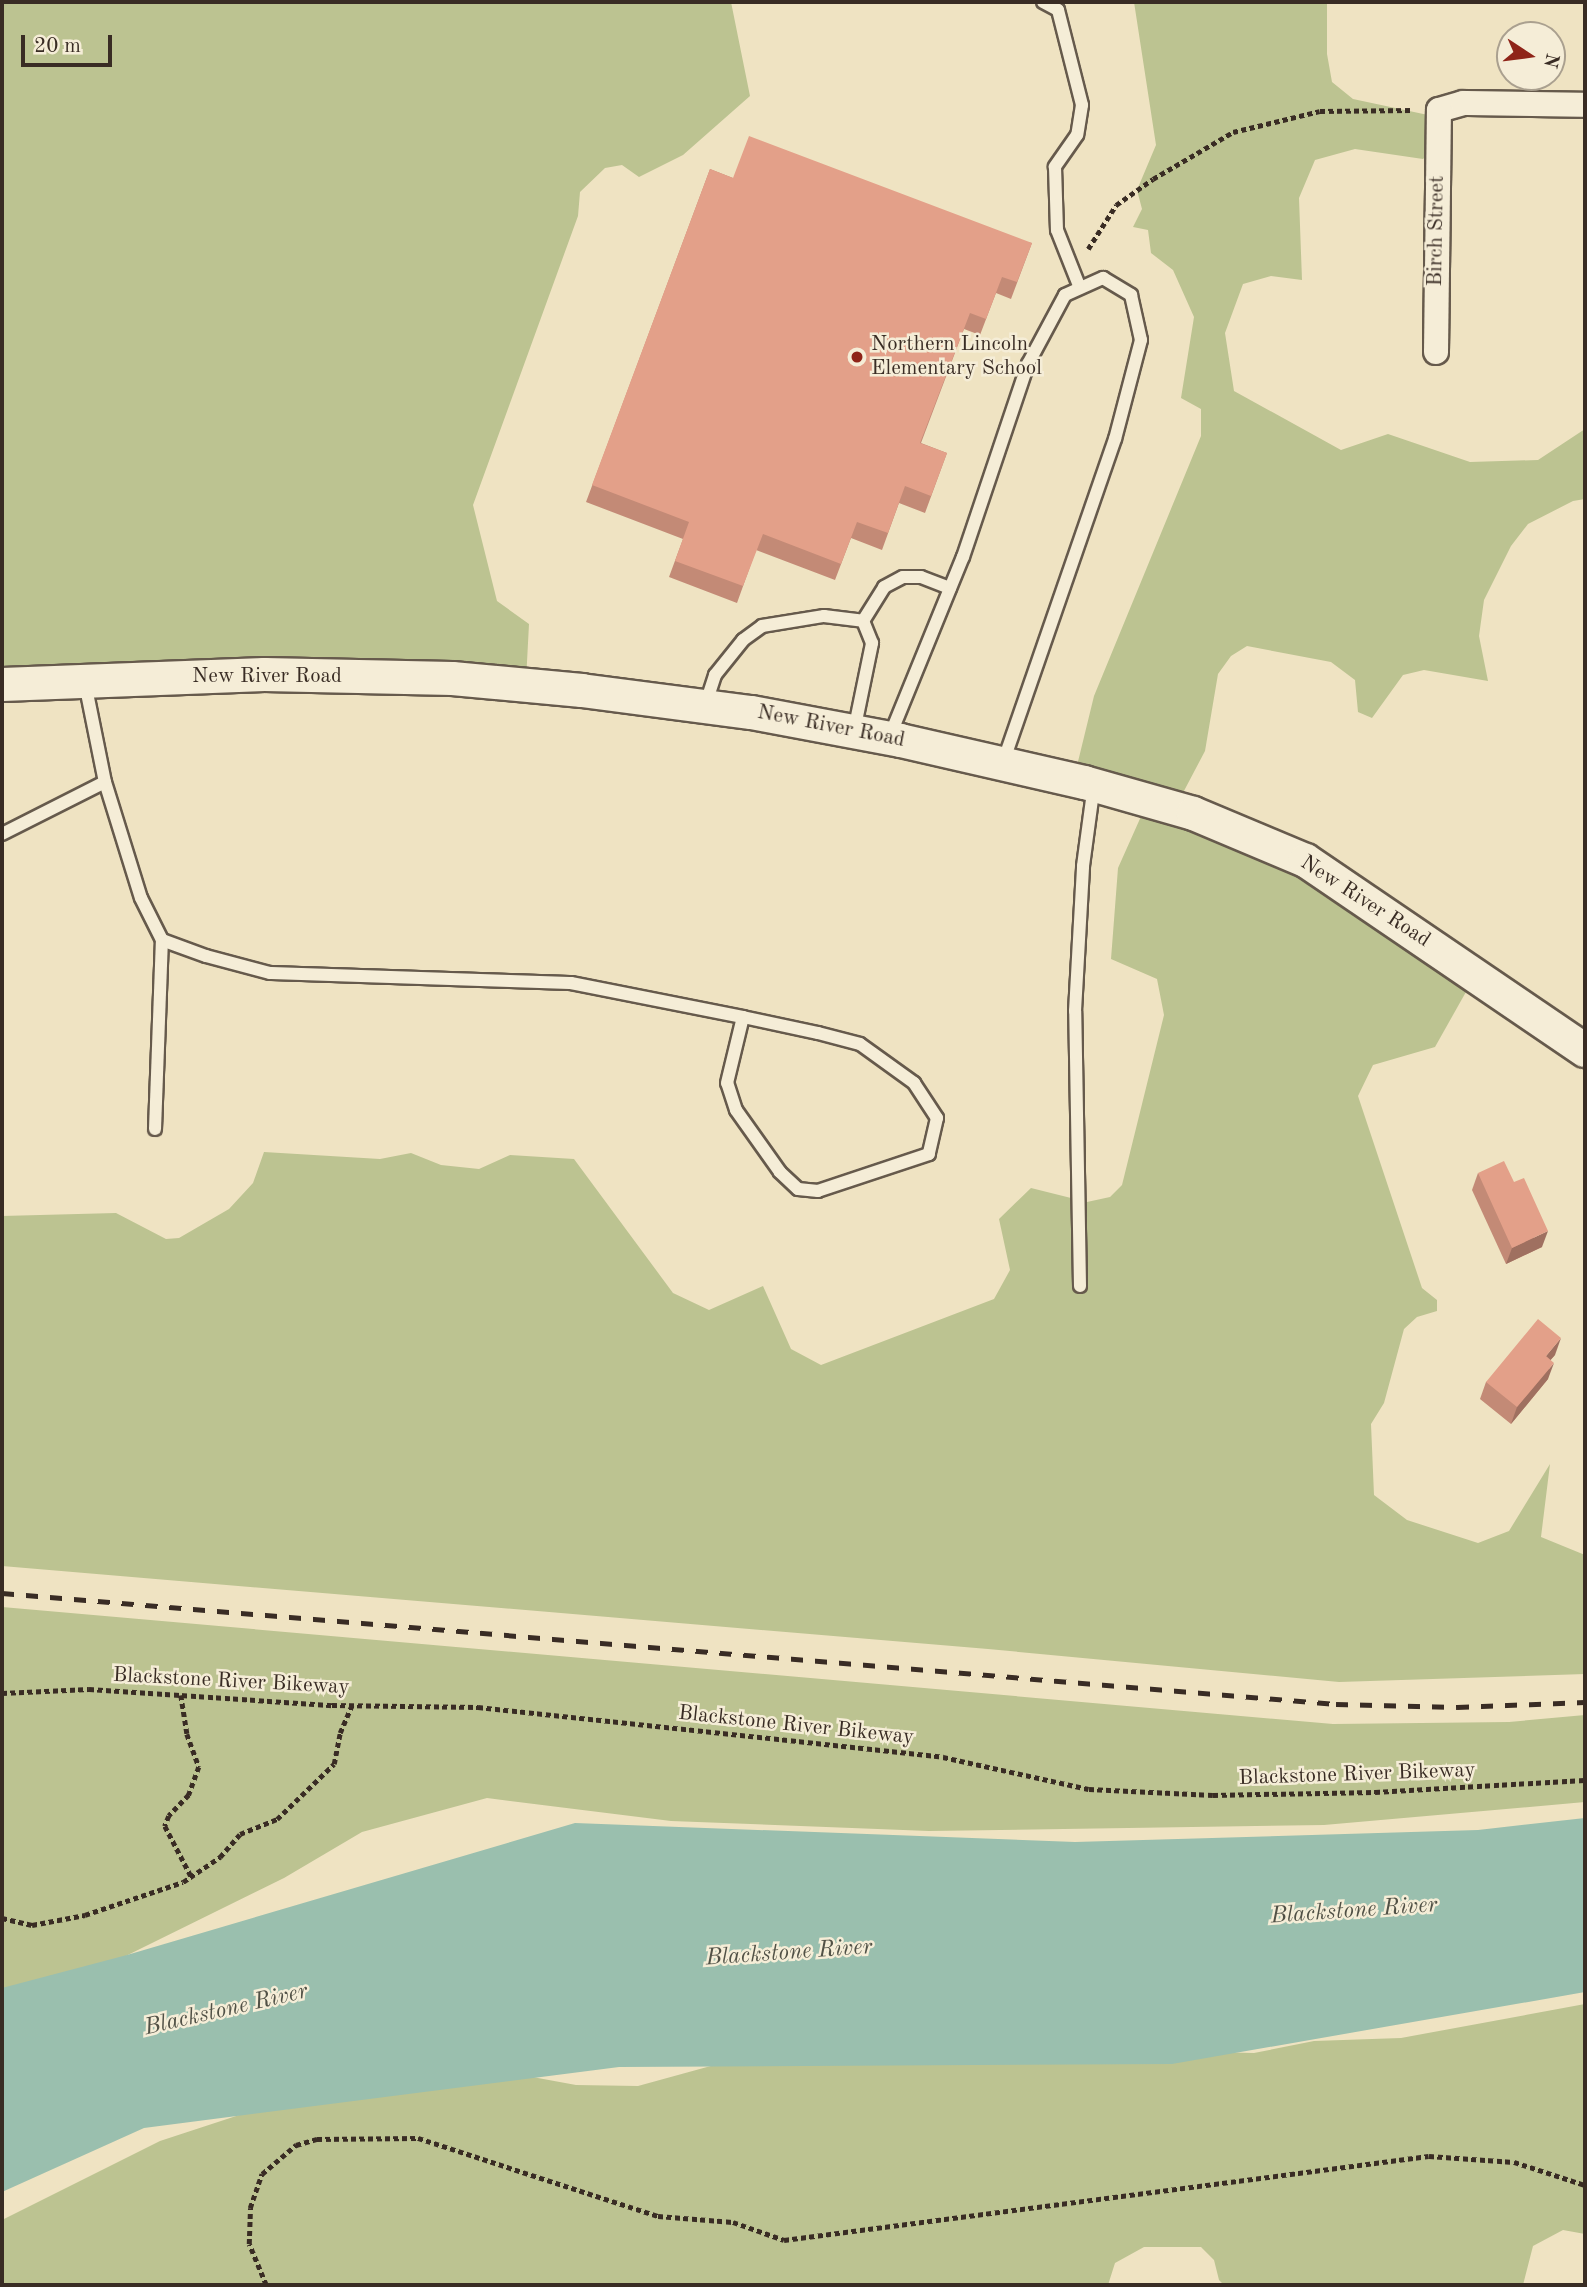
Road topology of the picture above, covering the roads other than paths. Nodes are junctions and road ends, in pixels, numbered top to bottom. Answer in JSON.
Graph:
{"nodes":[{"id":1,"x":1043,"y":2,"type":"edge"},
{"id":2,"x":1585,"y":106,"type":"edge"},
{"id":3,"x":1080,"y":288,"type":"junction"},
{"id":4,"x":1436,"y":352,"type":"dead end"},
{"id":5,"x":950,"y":588,"type":"junction"},
{"id":6,"x":863,"y":621,"type":"junction"},
{"id":7,"x":85,"y":682,"type":"junction"},
{"id":8,"x":2,"y":684,"type":"edge"},
{"id":9,"x":705,"y":706,"type":"junction"},
{"id":10,"x":854,"y":731,"type":"junction"},
{"id":11,"x":889,"y":738,"type":"junction"},
{"id":12,"x":1003,"y":764,"type":"junction"},
{"id":13,"x":105,"y":782,"type":"junction"},
{"id":14,"x":1094,"y":785,"type":"junction"},
{"id":15,"x":2,"y":834,"type":"edge"},
{"id":16,"x":162,"y":940,"type":"junction"},
{"id":17,"x":743,"y":1017,"type":"junction"},
{"id":18,"x":1585,"y":1050,"type":"edge"},
{"id":19,"x":155,"y":1129,"type":"dead end"},
{"id":20,"x":1080,"y":1286,"type":"dead end"}],
"edges":[{"from":1,"to":3,"type":"lane"},
{"from":2,"to":4,"type":"street","name":"Birch Street"},
{"from":3,"to":5,"type":"lane"},
{"from":3,"to":12,"type":"lane"},
{"from":5,"to":6,"type":"lane"},
{"from":5,"to":11,"type":"lane"},
{"from":6,"to":9,"type":"lane"},
{"from":6,"to":10,"type":"lane"},
{"from":7,"to":8,"type":"street","name":"New River Road"},
{"from":7,"to":9,"type":"street","name":"New River Road"},
{"from":7,"to":13,"type":"lane"},
{"from":9,"to":10,"type":"street","name":"New River Road"},
{"from":10,"to":11,"type":"street","name":"New River Road"},
{"from":11,"to":12,"type":"street","name":"New River Road"},
{"from":12,"to":14,"type":"street","name":"New River Road"},
{"from":13,"to":15,"type":"lane"},
{"from":13,"to":16,"type":"lane"},
{"from":14,"to":18,"type":"street","name":"New River Road"},
{"from":14,"to":20,"type":"lane"},
{"from":16,"to":17,"type":"lane"},
{"from":16,"to":19,"type":"lane"},
{"from":17,"to":17,"type":"lane"}]}
